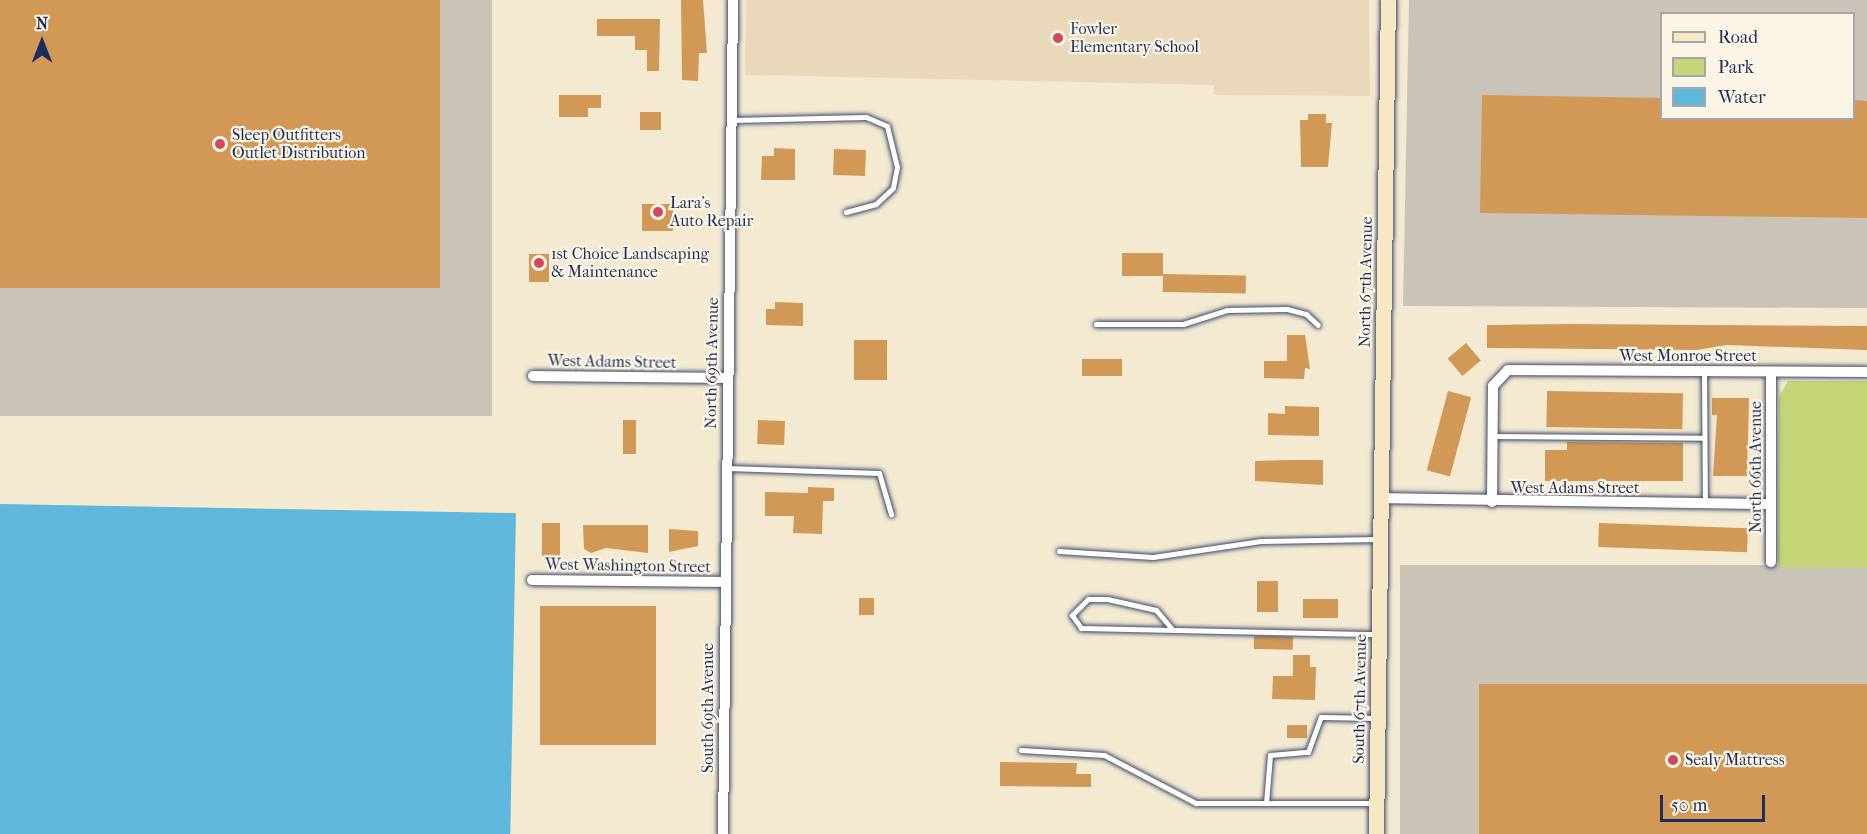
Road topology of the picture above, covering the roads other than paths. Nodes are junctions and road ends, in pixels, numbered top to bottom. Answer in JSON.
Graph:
{"nodes":[{"id":1,"x":733,"y":0,"type":"edge"},
{"id":2,"x":1388,"y":0,"type":"edge"},
{"id":3,"x":730,"y":120,"type":"junction"},
{"id":4,"x":846,"y":212,"type":"dead end"},
{"id":5,"x":1096,"y":324,"type":"dead end"},
{"id":6,"x":1318,"y":325,"type":"dead end"},
{"id":7,"x":1704,"y":371,"type":"junction"},
{"id":8,"x":1771,"y":372,"type":"junction"},
{"id":9,"x":1867,"y":372,"type":"edge"},
{"id":10,"x":533,"y":376,"type":"dead end"},
{"id":11,"x":727,"y":378,"type":"junction"},
{"id":12,"x":1492,"y":436,"type":"junction"},
{"id":13,"x":1704,"y":438,"type":"junction"},
{"id":14,"x":726,"y":468,"type":"junction"},
{"id":15,"x":1380,"y":498,"type":"junction"},
{"id":16,"x":1492,"y":502,"type":"junction"},
{"id":17,"x":1705,"y":503,"type":"junction"},
{"id":18,"x":1770,"y":504,"type":"junction"},
{"id":19,"x":891,"y":514,"type":"dead end"},
{"id":20,"x":1380,"y":539,"type":"junction"},
{"id":21,"x":1059,"y":551,"type":"dead end"},
{"id":22,"x":1771,"y":562,"type":"dead end"},
{"id":23,"x":1380,"y":565,"type":"joint"},
{"id":24,"x":532,"y":580,"type":"dead end"},
{"id":25,"x":723,"y":582,"type":"junction"},
{"id":26,"x":1172,"y":629,"type":"junction"},
{"id":27,"x":1379,"y":634,"type":"junction"},
{"id":28,"x":1378,"y":718,"type":"junction"},
{"id":29,"x":1021,"y":750,"type":"dead end"},
{"id":30,"x":1266,"y":803,"type":"junction"},
{"id":31,"x":1376,"y":803,"type":"junction"},
{"id":32,"x":723,"y":834,"type":"edge"},
{"id":33,"x":1376,"y":834,"type":"edge"}],
"edges":[{"from":1,"to":3,"type":"street","name":"North 69th Avenue"},
{"from":2,"to":15,"type":"main road","name":"North 67th Avenue"},
{"from":3,"to":4,"type":"lane"},
{"from":3,"to":11,"type":"street","name":"North 69th Avenue"},
{"from":5,"to":6,"type":"lane"},
{"from":7,"to":8,"type":"street","name":"West Monroe Street"},
{"from":7,"to":12,"type":"street","name":"West Monroe Street"},
{"from":7,"to":13,"type":"lane"},
{"from":8,"to":9,"type":"street","name":"West Monroe Street"},
{"from":8,"to":18,"type":"street","name":"North 66th Avenue"},
{"from":10,"to":11,"type":"street","name":"West Adams Street"},
{"from":11,"to":14,"type":"street","name":"North 69th Avenue"},
{"from":12,"to":13,"type":"lane"},
{"from":12,"to":16,"type":"street"},
{"from":13,"to":17,"type":"lane"},
{"from":14,"to":19,"type":"lane"},
{"from":14,"to":25,"type":"street","name":"North 69th Avenue"},
{"from":15,"to":16,"type":"street","name":"West Adams Street"},
{"from":15,"to":20,"type":"main road","name":"North 67th Avenue"},
{"from":16,"to":17,"type":"street","name":"West Adams Street"},
{"from":17,"to":18,"type":"street","name":"West Adams Street"},
{"from":18,"to":22,"type":"street","name":"North 66th Avenue"},
{"from":20,"to":21,"type":"lane"},
{"from":20,"to":23,"type":"main road","name":"North 67th Avenue"},
{"from":23,"to":27,"type":"main road","name":"South 67th Avenue"},
{"from":24,"to":25,"type":"street","name":"West Washington Street"},
{"from":25,"to":32,"type":"street","name":"South 69th Avenue"},
{"from":26,"to":26,"type":"lane"},
{"from":26,"to":27,"type":"lane"},
{"from":27,"to":28,"type":"main road","name":"South 67th Avenue"},
{"from":28,"to":30,"type":"lane"},
{"from":28,"to":31,"type":"main road","name":"South 67th Avenue"},
{"from":29,"to":30,"type":"lane"},
{"from":30,"to":31,"type":"lane"},
{"from":31,"to":33,"type":"main road","name":"South 67th Avenue"}]}
